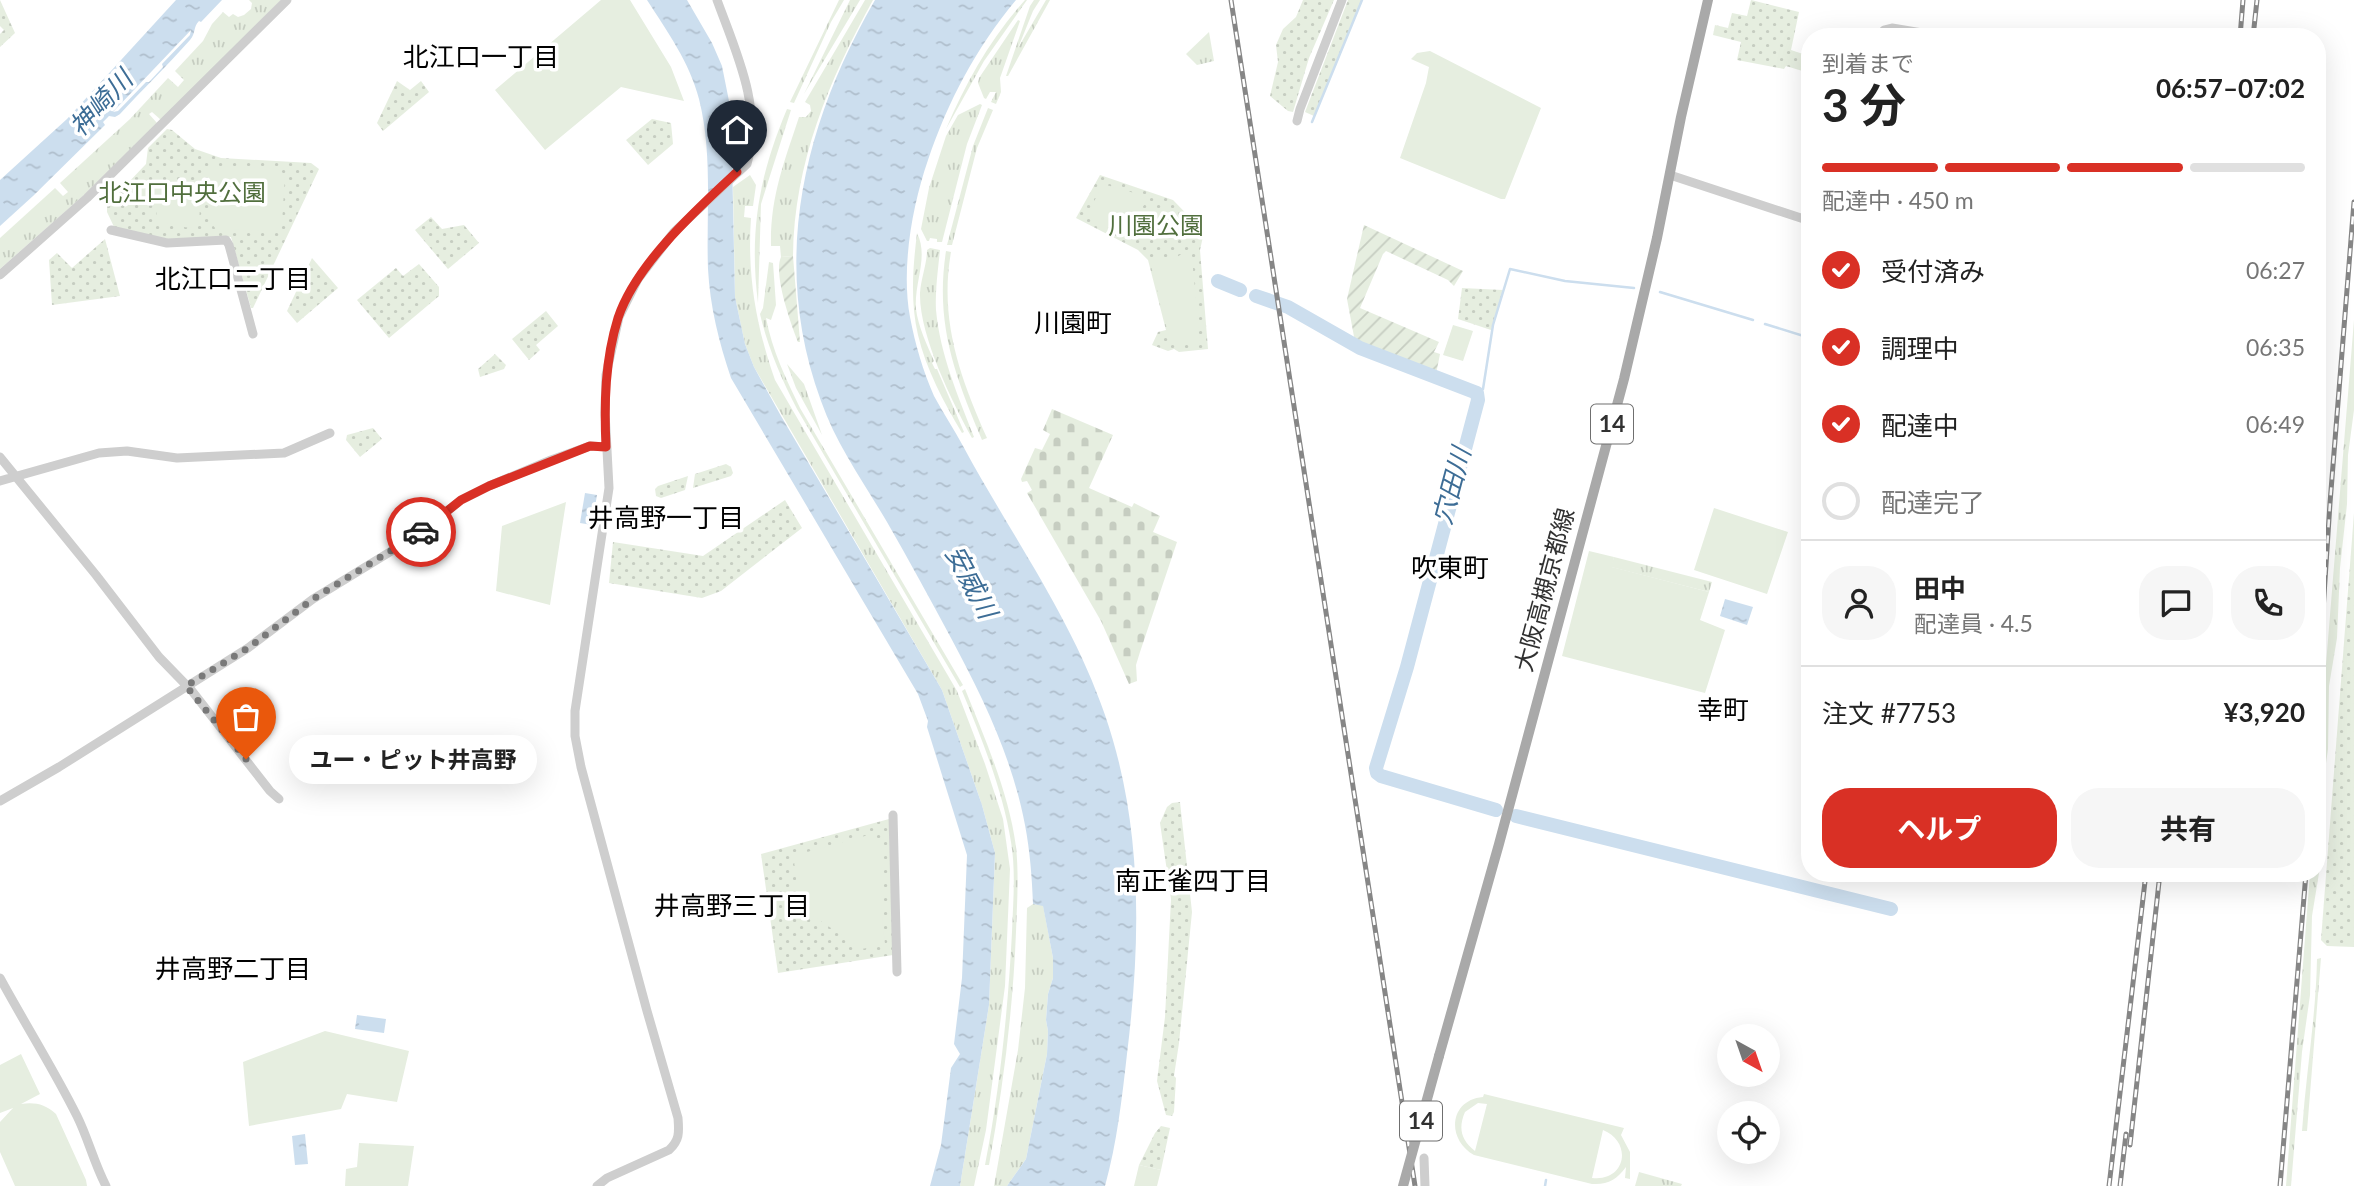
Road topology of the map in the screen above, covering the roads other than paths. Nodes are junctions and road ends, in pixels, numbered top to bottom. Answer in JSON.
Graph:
{"nodes":[{"id":1,"x":287,"y":0,"type":"edge"},
{"id":2,"x":717,"y":0,"type":"edge"},
{"id":3,"x":1342,"y":0,"type":"edge"},
{"id":4,"x":1708,"y":0,"type":"edge"},
{"id":5,"x":1297,"y":121,"type":"dead end"},
{"id":6,"x":1670,"y":175,"type":"junction"},
{"id":7,"x":1801,"y":218,"type":"edge"},
{"id":8,"x":111,"y":230,"type":"dead end"},
{"id":9,"x":0,"y":275,"type":"edge"},
{"id":10,"x":253,"y":334,"type":"dead end"},
{"id":11,"x":330,"y":433,"type":"dead end"},
{"id":12,"x":606,"y":447,"type":"junction"},
{"id":13,"x":0,"y":457,"type":"edge"},
{"id":14,"x":15,"y":476,"type":"junction"},
{"id":15,"x":0,"y":481,"type":"edge"},
{"id":16,"x":186,"y":686,"type":"junction"},
{"id":17,"x":279,"y":799,"type":"dead end"},
{"id":18,"x":0,"y":801,"type":"edge"},
{"id":19,"x":893,"y":815,"type":"dead end"},
{"id":20,"x":897,"y":972,"type":"dead end"},
{"id":21,"x":0,"y":978,"type":"edge"},
{"id":22,"x":1424,"y":1158,"type":"dead end"},
{"id":23,"x":106,"y":1186,"type":"edge"},
{"id":24,"x":597,"y":1186,"type":"edge"},
{"id":25,"x":1403,"y":1186,"type":"edge"},
{"id":26,"x":1426,"y":1186,"type":"edge"}],
"edges":[{"from":1,"to":9,"type":"street"},
{"from":2,"to":12,"type":"street"},
{"from":3,"to":5,"type":"street"},
{"from":4,"to":6,"type":"main road","name":"大阪高槻京都線","number":"14"},
{"from":6,"to":7,"type":"street"},
{"from":6,"to":25,"type":"main road","name":"大阪高槻京都線","number":"14","bridge":true},
{"from":8,"to":10,"type":"street"},
{"from":11,"to":14,"type":"street"},
{"from":12,"to":16,"type":"street"},
{"from":12,"to":24,"type":"street"},
{"from":13,"to":14,"type":"street"},
{"from":14,"to":15,"type":"street"},
{"from":14,"to":16,"type":"street"},
{"from":16,"to":17,"type":"street"},
{"from":16,"to":18,"type":"street"},
{"from":19,"to":20,"type":"street"},
{"from":21,"to":23,"type":"street"},
{"from":22,"to":26,"type":"street","number":"14"}]}
